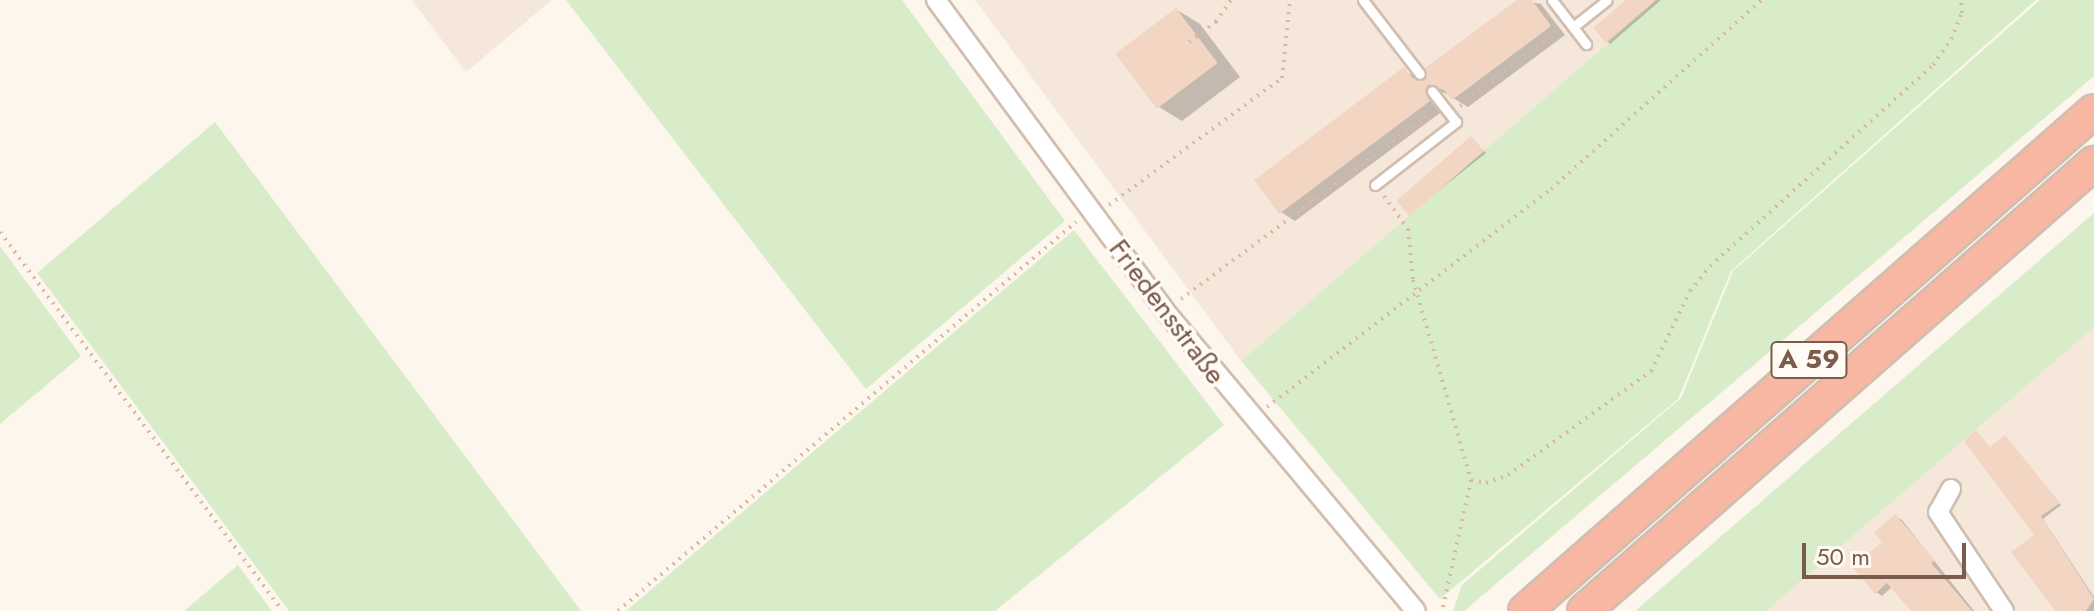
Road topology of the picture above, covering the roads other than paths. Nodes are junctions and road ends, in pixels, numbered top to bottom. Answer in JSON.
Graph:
{"nodes":[{"id":1,"x":936,"y":0,"type":"edge"},
{"id":2,"x":1363,"y":0,"type":"edge"},
{"id":3,"x":1552,"y":0,"type":"edge"},
{"id":4,"x":1607,"y":0,"type":"edge"},
{"id":5,"x":1571,"y":25,"type":"junction"},
{"id":6,"x":1586,"y":44,"type":"dead end"},
{"id":7,"x":1420,"y":74,"type":"dead end"},
{"id":8,"x":1432,"y":91,"type":"dead end"},
{"id":9,"x":2094,"y":111,"type":"edge"},
{"id":10,"x":2094,"y":163,"type":"edge"},
{"id":11,"x":1375,"y":185,"type":"road end"},
{"id":12,"x":1951,"y":489,"type":"dead end"},
{"id":13,"x":1423,"y":605,"type":"edge"},
{"id":14,"x":1525,"y":611,"type":"edge"},
{"id":15,"x":1584,"y":611,"type":"edge"},
{"id":16,"x":2004,"y":611,"type":"edge"}],
"edges":[{"from":1,"to":13,"type":"street","name":"Friedensstraße"},
{"from":2,"to":7,"type":"lane"},
{"from":3,"to":5,"type":"lane"},
{"from":4,"to":5,"type":"lane"},
{"from":5,"to":6,"type":"lane"},
{"from":8,"to":11,"type":"lane"},
{"from":9,"to":14,"type":"highway","number":"A 59"},
{"from":10,"to":15,"type":"highway","number":"A 59"},
{"from":12,"to":16,"type":"street"}]}
